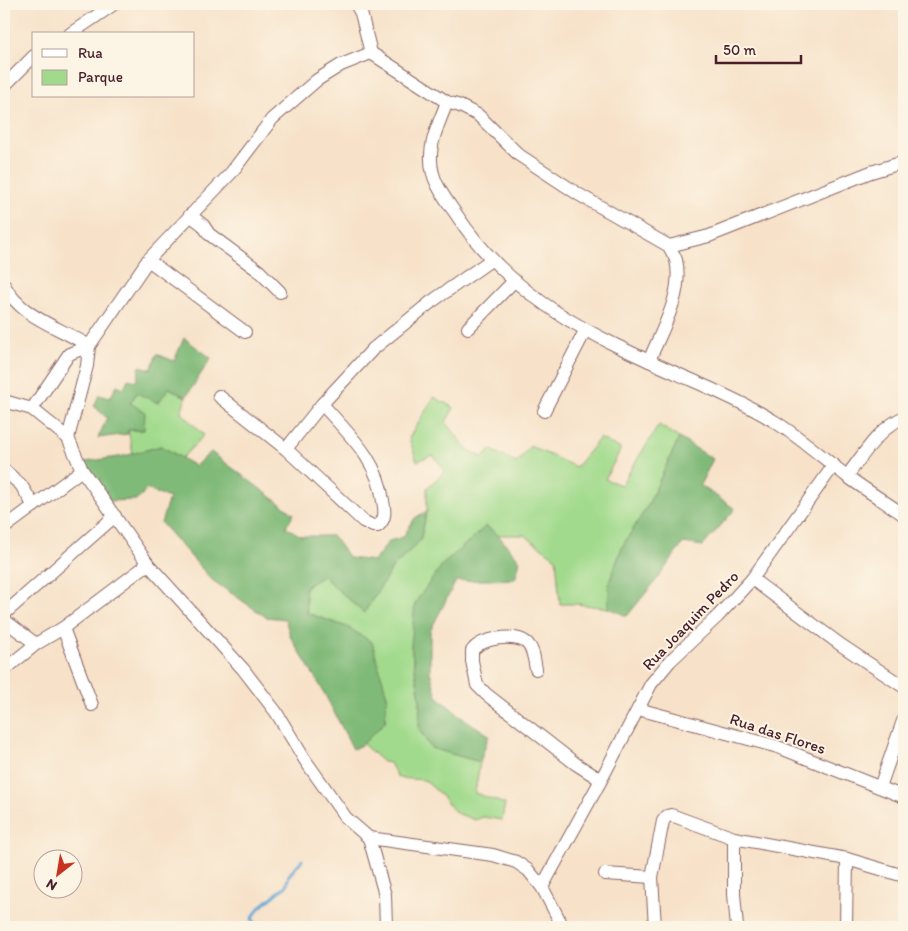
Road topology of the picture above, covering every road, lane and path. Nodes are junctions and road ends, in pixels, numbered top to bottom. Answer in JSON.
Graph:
{"nodes":[{"id":1,"x":114,"y":4,"type":"edge"},
{"id":2,"x":356,"y":4,"type":"edge"},
{"id":3,"x":73,"y":32,"type":"edge"},
{"id":4,"x":371,"y":53,"type":"junction"},
{"id":5,"x":32,"y":58,"type":"edge"},
{"id":6,"x":4,"y":86,"type":"edge"},
{"id":7,"x":447,"y":102,"type":"junction"},
{"id":8,"x":904,"y":162,"type":"edge"},
{"id":9,"x":190,"y":215,"type":"junction"},
{"id":10,"x":669,"y":246,"type":"junction"},
{"id":11,"x":148,"y":260,"type":"junction"},
{"id":12,"x":491,"y":260,"type":"junction"},
{"id":13,"x":514,"y":281,"type":"junction"},
{"id":14,"x":4,"y":285,"type":"edge"},
{"id":15,"x":280,"y":292,"type":"dead end"},
{"id":16,"x":468,"y":328,"type":"dead end"},
{"id":17,"x":585,"y":331,"type":"junction"},
{"id":18,"x":245,"y":332,"type":"dead end"},
{"id":19,"x":89,"y":346,"type":"junction"},
{"id":20,"x":649,"y":361,"type":"junction"},
{"id":21,"x":219,"y":396,"type":"dead end"},
{"id":22,"x":4,"y":401,"type":"edge"},
{"id":23,"x":322,"y":404,"type":"junction"},
{"id":24,"x":32,"y":409,"type":"junction"},
{"id":25,"x":544,"y":411,"type":"dead end"},
{"id":26,"x":904,"y":417,"type":"edge"},
{"id":27,"x":68,"y":438,"type":"junction"},
{"id":28,"x":286,"y":449,"type":"junction"},
{"id":29,"x":834,"y":465,"type":"junction"},
{"id":30,"x":4,"y":470,"type":"edge"},
{"id":31,"x":82,"y":470,"type":"junction"},
{"id":32,"x":847,"y":476,"type":"junction"},
{"id":33,"x":34,"y":506,"type":"junction"},
{"id":34,"x":904,"y":515,"type":"edge"},
{"id":35,"x":115,"y":516,"type":"junction"},
{"id":36,"x":4,"y":528,"type":"edge"},
{"id":37,"x":148,"y":564,"type":"junction"},
{"id":38,"x":752,"y":579,"type":"junction"},
{"id":39,"x":4,"y":614,"type":"edge"},
{"id":40,"x":4,"y":620,"type":"edge"},
{"id":41,"x":63,"y":628,"type":"junction"},
{"id":42,"x":36,"y":644,"type":"junction"},
{"id":43,"x":536,"y":669,"type":"dead end"},
{"id":44,"x":4,"y":670,"type":"edge"},
{"id":45,"x":904,"y":687,"type":"edge"},
{"id":46,"x":92,"y":705,"type":"dead end"},
{"id":47,"x":638,"y":710,"type":"junction"},
{"id":48,"x":903,"y":724,"type":"edge"},
{"id":49,"x":601,"y":780,"type":"junction"},
{"id":50,"x":880,"y":787,"type":"junction"},
{"id":51,"x":904,"y":797,"type":"edge"},
{"id":52,"x":369,"y":838,"type":"junction"},
{"id":53,"x":734,"y":838,"type":"junction"},
{"id":54,"x":847,"y":859,"type":"junction"},
{"id":55,"x":605,"y":874,"type":"dead end"},
{"id":56,"x":904,"y":876,"type":"edge"},
{"id":57,"x":652,"y":877,"type":"junction"},
{"id":58,"x":542,"y":888,"type":"junction"},
{"id":59,"x":386,"y":927,"type":"edge"},
{"id":60,"x":563,"y":927,"type":"edge"},
{"id":61,"x":655,"y":927,"type":"edge"},
{"id":62,"x":737,"y":927,"type":"edge"},
{"id":63,"x":846,"y":927,"type":"edge"}],
"edges":[{"from":1,"to":3,"type":"street"},
{"from":2,"to":4,"type":"street"},
{"from":4,"to":7,"type":"street"},
{"from":4,"to":9,"type":"street"},
{"from":5,"to":6,"type":"street"},
{"from":7,"to":10,"type":"street"},
{"from":7,"to":12,"type":"street"},
{"from":8,"to":10,"type":"street"},
{"from":9,"to":11,"type":"street"},
{"from":9,"to":15,"type":"street"},
{"from":10,"to":20,"type":"street"},
{"from":11,"to":18,"type":"street"},
{"from":11,"to":19,"type":"street"},
{"from":12,"to":13,"type":"street"},
{"from":12,"to":23,"type":"street"},
{"from":13,"to":16,"type":"street"},
{"from":13,"to":17,"type":"street"},
{"from":14,"to":19,"type":"street"},
{"from":17,"to":20,"type":"street"},
{"from":17,"to":25,"type":"street"},
{"from":19,"to":24,"type":"street"},
{"from":19,"to":27,"type":"street"},
{"from":20,"to":29,"type":"street"},
{"from":21,"to":28,"type":"street"},
{"from":22,"to":24,"type":"street"},
{"from":23,"to":28,"type":"street"},
{"from":23,"to":28,"type":"street"},
{"from":24,"to":27,"type":"street"},
{"from":26,"to":32,"type":"street"},
{"from":27,"to":31,"type":"street"},
{"from":29,"to":32,"type":"street"},
{"from":29,"to":38,"type":"street","name":"Rua Joaquim Pedro"},
{"from":30,"to":33,"type":"street"},
{"from":31,"to":33,"type":"street"},
{"from":31,"to":35,"type":"street"},
{"from":32,"to":34,"type":"street"},
{"from":33,"to":36,"type":"street"},
{"from":35,"to":37,"type":"street"},
{"from":35,"to":39,"type":"street"},
{"from":37,"to":41,"type":"street"},
{"from":37,"to":52,"type":"street"},
{"from":38,"to":45,"type":"street"},
{"from":38,"to":47,"type":"street","name":"Rua Joaquim Pedro"},
{"from":40,"to":42,"type":"street"},
{"from":41,"to":42,"type":"street"},
{"from":41,"to":46,"type":"street"},
{"from":42,"to":44,"type":"street"},
{"from":43,"to":49,"type":"street"},
{"from":47,"to":49,"type":"street","name":"Rua Joaquim Pedro"},
{"from":47,"to":50,"type":"street","name":"Rua das Flores"},
{"from":48,"to":50,"type":"street"},
{"from":49,"to":58,"type":"street","name":"Rua Joaquim Pedro"},
{"from":50,"to":51,"type":"street","name":"Rua das Flores"},
{"from":52,"to":58,"type":"street"},
{"from":52,"to":59,"type":"street"},
{"from":53,"to":54,"type":"street"},
{"from":53,"to":57,"type":"street"},
{"from":53,"to":62,"type":"street"},
{"from":54,"to":56,"type":"street"},
{"from":54,"to":63,"type":"street"},
{"from":55,"to":57,"type":"street"},
{"from":57,"to":61,"type":"street"},
{"from":58,"to":60,"type":"street"}]}
